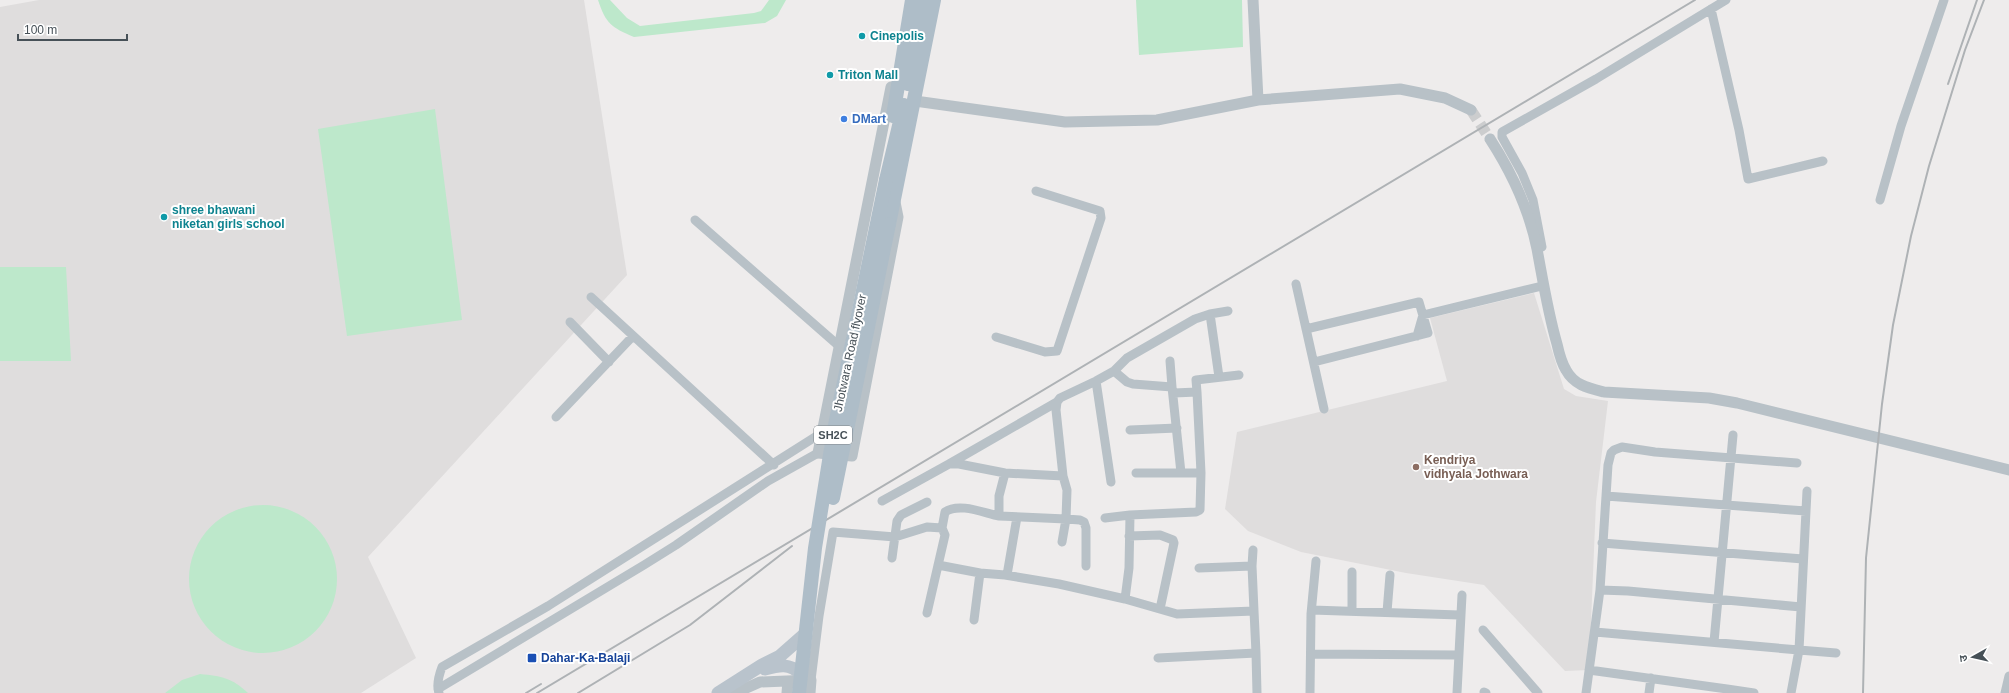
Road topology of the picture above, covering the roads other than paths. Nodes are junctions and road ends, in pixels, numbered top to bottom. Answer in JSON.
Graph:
{"nodes":[{"id":1,"x":906,"y":0,"type":"edge"},
{"id":2,"x":912,"y":0,"type":"edge"},
{"id":3,"x":924,"y":0,"type":"edge"},
{"id":4,"x":934,"y":0,"type":"edge"},
{"id":5,"x":1253,"y":0,"type":"edge"},
{"id":6,"x":1726,"y":0,"type":"edge"},
{"id":7,"x":1944,"y":0,"type":"edge"},
{"id":8,"x":1711,"y":9,"type":"junction"},
{"id":9,"x":1258,"y":100,"type":"junction"},
{"id":10,"x":915,"y":101,"type":"junction"},
{"id":11,"x":1471,"y":110,"type":"tunnel mouth"},
{"id":12,"x":1490,"y":138,"type":"tunnel mouth"},
{"id":13,"x":1823,"y":160,"type":"dead end"},
{"id":14,"x":886,"y":180,"type":"junction"},
{"id":15,"x":1036,"y":191,"type":"dead end"},
{"id":16,"x":894,"y":198,"type":"junction"},
{"id":17,"x":1880,"y":200,"type":"dead end"},
{"id":18,"x":695,"y":220,"type":"dead end"},
{"id":19,"x":1542,"y":247,"type":"dead end"},
{"id":20,"x":1296,"y":284,"type":"dead end"},
{"id":21,"x":1542,"y":286,"type":"junction"},
{"id":22,"x":591,"y":298,"type":"dead end"},
{"id":23,"x":1228,"y":311,"type":"dead end"},
{"id":24,"x":1210,"y":314,"type":"junction"},
{"id":25,"x":1423,"y":315,"type":"junction"},
{"id":26,"x":570,"y":322,"type":"dead end"},
{"id":27,"x":1306,"y":329,"type":"junction"},
{"id":28,"x":633,"y":336,"type":"junction"},
{"id":29,"x":996,"y":337,"type":"dead end"},
{"id":30,"x":839,"y":346,"type":"junction"},
{"id":31,"x":1170,"y":361,"type":"dead end"},
{"id":32,"x":609,"y":362,"type":"junction"},
{"id":33,"x":1314,"y":362,"type":"junction"},
{"id":34,"x":1114,"y":372,"type":"junction"},
{"id":35,"x":1239,"y":374,"type":"dead end"},
{"id":36,"x":1219,"y":377,"type":"junction"},
{"id":37,"x":1096,"y":381,"type":"junction"},
{"id":38,"x":1173,"y":390,"type":"junction"},
{"id":39,"x":1197,"y":392,"type":"junction"},
{"id":40,"x":1058,"y":402,"type":"junction"},
{"id":41,"x":1324,"y":410,"type":"dead end"},
{"id":42,"x":556,"y":417,"type":"dead end"},
{"id":43,"x":1177,"y":428,"type":"junction"},
{"id":44,"x":1130,"y":430,"type":"dead end"},
{"id":45,"x":823,"y":432,"type":"junction"},
{"id":46,"x":1733,"y":435,"type":"dead end"},
{"id":47,"x":818,"y":453,"type":"junction"},
{"id":48,"x":1730,"y":457,"type":"junction"},
{"id":49,"x":1797,"y":463,"type":"dead end"},
{"id":50,"x":948,"y":464,"type":"junction"},
{"id":51,"x":774,"y":465,"type":"junction"},
{"id":52,"x":2009,"y":470,"type":"edge"},
{"id":53,"x":761,"y":472,"type":"junction"},
{"id":54,"x":1136,"y":472,"type":"dead end"},
{"id":55,"x":1005,"y":473,"type":"junction"},
{"id":56,"x":1181,"y":473,"type":"junction"},
{"id":57,"x":1201,"y":473,"type":"junction"},
{"id":58,"x":1063,"y":476,"type":"junction"},
{"id":59,"x":768,"y":481,"type":"junction"},
{"id":60,"x":1111,"y":482,"type":"dead end"},
{"id":61,"x":1807,"y":491,"type":"dead end"},
{"id":62,"x":1606,"y":496,"type":"junction"},
{"id":63,"x":882,"y":500,"type":"dead end"},
{"id":64,"x":927,"y":502,"type":"dead end"},
{"id":65,"x":1726,"y":506,"type":"junction"},
{"id":66,"x":1806,"y":510,"type":"junction"},
{"id":67,"x":1130,"y":515,"type":"junction"},
{"id":68,"x":999,"y":516,"type":"junction"},
{"id":69,"x":1016,"y":517,"type":"junction"},
{"id":70,"x":1105,"y":518,"type":"dead end"},
{"id":71,"x":1066,"y":519,"type":"junction"},
{"id":72,"x":942,"y":528,"type":"junction"},
{"id":73,"x":1129,"y":536,"type":"junction"},
{"id":74,"x":895,"y":537,"type":"junction"},
{"id":75,"x":1062,"y":542,"type":"dead end"},
{"id":76,"x":1602,"y":543,"type":"junction"},
{"id":77,"x":1253,"y":550,"type":"dead end"},
{"id":78,"x":1722,"y":553,"type":"junction"},
{"id":79,"x":892,"y":558,"type":"dead end"},
{"id":80,"x":1803,"y":559,"type":"junction"},
{"id":81,"x":1316,"y":561,"type":"dead end"},
{"id":82,"x":938,"y":565,"type":"junction"},
{"id":83,"x":1086,"y":566,"type":"dead end"},
{"id":84,"x":1252,"y":566,"type":"junction"},
{"id":85,"x":1199,"y":568,"type":"dead end"},
{"id":86,"x":1352,"y":572,"type":"dead end"},
{"id":87,"x":980,"y":573,"type":"junction"},
{"id":88,"x":1007,"y":575,"type":"junction"},
{"id":89,"x":1390,"y":575,"type":"dead end"},
{"id":90,"x":1600,"y":590,"type":"junction"},
{"id":91,"x":1462,"y":595,"type":"dead end"},
{"id":92,"x":1125,"y":599,"type":"junction"},
{"id":93,"x":1718,"y":601,"type":"junction"},
{"id":94,"x":1801,"y":607,"type":"junction"},
{"id":95,"x":1160,"y":609,"type":"junction"},
{"id":96,"x":1312,"y":610,"type":"junction"},
{"id":97,"x":1254,"y":611,"type":"junction"},
{"id":98,"x":1352,"y":611,"type":"junction"},
{"id":99,"x":1387,"y":612,"type":"junction"},
{"id":100,"x":927,"y":613,"type":"dead end"},
{"id":101,"x":1460,"y":615,"type":"junction"},
{"id":102,"x":974,"y":620,"type":"dead end"},
{"id":103,"x":1483,"y":630,"type":"dead end"},
{"id":104,"x":1595,"y":632,"type":"junction"},
{"id":105,"x":805,"y":634,"type":"junction"},
{"id":106,"x":1714,"y":642,"type":"junction"},
{"id":107,"x":1799,"y":650,"type":"junction"},
{"id":108,"x":1256,"y":653,"type":"junction"},
{"id":109,"x":1836,"y":653,"type":"dead end"},
{"id":110,"x":1311,"y":654,"type":"junction"},
{"id":111,"x":1458,"y":655,"type":"junction"},
{"id":112,"x":1158,"y":658,"type":"dead end"},
{"id":113,"x":1589,"y":670,"type":"junction"},
{"id":114,"x":754,"y":672,"type":"junction"},
{"id":115,"x":2009,"y":676,"type":"edge"},
{"id":116,"x":806,"y":677,"type":"junction"},
{"id":117,"x":1651,"y":678,"type":"junction"},
{"id":118,"x":788,"y":681,"type":"junction"},
{"id":119,"x":439,"y":691,"type":"edge"},
{"id":120,"x":1727,"y":691,"type":"edge"},
{"id":121,"x":718,"y":693,"type":"edge"},
{"id":122,"x":735,"y":693,"type":"edge"},
{"id":123,"x":787,"y":693,"type":"edge"},
{"id":124,"x":799,"y":693,"type":"edge"},
{"id":125,"x":806,"y":693,"type":"edge"},
{"id":126,"x":810,"y":693,"type":"edge"},
{"id":127,"x":1257,"y":693,"type":"edge"},
{"id":128,"x":1310,"y":693,"type":"edge"},
{"id":129,"x":1457,"y":693,"type":"edge"},
{"id":130,"x":1538,"y":693,"type":"edge"},
{"id":131,"x":1586,"y":693,"type":"edge"},
{"id":132,"x":1649,"y":693,"type":"edge"},
{"id":133,"x":1754,"y":693,"type":"edge"},
{"id":134,"x":1792,"y":693,"type":"edge"},
{"id":135,"x":2005,"y":693,"type":"edge"}],
"edges":[{"from":1,"to":30,"type":"street"},
{"from":2,"to":14,"type":"main road","name":"Jhotwara Road flyover"},
{"from":3,"to":14,"type":"main road","name":"Jhotwara Road flyover"},
{"from":4,"to":10,"type":"main road","name":"Jhotwara Road flyover"},
{"from":5,"to":9,"type":"street"},
{"from":6,"to":8,"type":"street"},
{"from":7,"to":17,"type":"street"},
{"from":8,"to":13,"type":"street"},
{"from":8,"to":19,"type":"street"},
{"from":9,"to":10,"type":"street"},
{"from":9,"to":11,"type":"street"},
{"from":10,"to":16,"type":"main road","name":"Jhotwara Road flyover"},
{"from":12,"to":21,"type":"street"},
{"from":14,"to":105,"type":"main road","name":"Jhotwara Road flyover","number":"SH2C","bridge":true},
{"from":15,"to":29,"type":"street"},
{"from":16,"to":47,"type":"street"},
{"from":16,"to":125,"type":"main road","name":"Jhotwara Road flyover","bridge":true},
{"from":18,"to":30,"type":"street"},
{"from":20,"to":27,"type":"street"},
{"from":21,"to":25,"type":"street"},
{"from":21,"to":52,"type":"street"},
{"from":22,"to":28,"type":"street"},
{"from":23,"to":24,"type":"street"},
{"from":24,"to":34,"type":"street"},
{"from":24,"to":36,"type":"street"},
{"from":25,"to":27,"type":"street"},
{"from":25,"to":33,"type":"street"},
{"from":26,"to":32,"type":"street"},
{"from":27,"to":33,"type":"street"},
{"from":28,"to":32,"type":"street"},
{"from":28,"to":51,"type":"street"},
{"from":30,"to":45,"type":"street"},
{"from":31,"to":38,"type":"street"},
{"from":32,"to":42,"type":"street"},
{"from":33,"to":41,"type":"street"},
{"from":34,"to":37,"type":"street"},
{"from":34,"to":38,"type":"street"},
{"from":35,"to":36,"type":"street"},
{"from":36,"to":39,"type":"street"},
{"from":37,"to":40,"type":"street"},
{"from":37,"to":60,"type":"street"},
{"from":38,"to":39,"type":"street"},
{"from":38,"to":43,"type":"street"},
{"from":39,"to":57,"type":"street"},
{"from":40,"to":50,"type":"street"},
{"from":40,"to":58,"type":"street"},
{"from":43,"to":44,"type":"street"},
{"from":43,"to":56,"type":"street"},
{"from":45,"to":47,"type":"street"},
{"from":45,"to":51,"type":"street"},
{"from":46,"to":48,"type":"street"},
{"from":47,"to":59,"type":"street"},
{"from":48,"to":49,"type":"street"},
{"from":48,"to":62,"type":"street"},
{"from":48,"to":65,"type":"street"},
{"from":50,"to":55,"type":"street"},
{"from":50,"to":63,"type":"street"},
{"from":51,"to":53,"type":"street"},
{"from":53,"to":59,"type":"street"},
{"from":53,"to":119,"type":"street"},
{"from":54,"to":56,"type":"street"},
{"from":55,"to":58,"type":"street"},
{"from":55,"to":68,"type":"street"},
{"from":56,"to":57,"type":"street"},
{"from":57,"to":67,"type":"street"},
{"from":58,"to":71,"type":"street"},
{"from":59,"to":119,"type":"street"},
{"from":61,"to":66,"type":"street"},
{"from":62,"to":65,"type":"street"},
{"from":62,"to":76,"type":"street"},
{"from":64,"to":74,"type":"street"},
{"from":65,"to":66,"type":"street"},
{"from":65,"to":78,"type":"street"},
{"from":66,"to":80,"type":"street"},
{"from":67,"to":70,"type":"street"},
{"from":67,"to":73,"type":"street"},
{"from":68,"to":69,"type":"street"},
{"from":68,"to":72,"type":"street"},
{"from":69,"to":71,"type":"street"},
{"from":69,"to":88,"type":"street"},
{"from":71,"to":75,"type":"street"},
{"from":71,"to":83,"type":"street"},
{"from":72,"to":74,"type":"street"},
{"from":72,"to":82,"type":"street"},
{"from":73,"to":92,"type":"street"},
{"from":73,"to":95,"type":"street"},
{"from":74,"to":79,"type":"street"},
{"from":74,"to":116,"type":"street"},
{"from":76,"to":78,"type":"street"},
{"from":76,"to":90,"type":"street"},
{"from":77,"to":84,"type":"street"},
{"from":78,"to":80,"type":"street"},
{"from":78,"to":93,"type":"street"},
{"from":80,"to":94,"type":"street"},
{"from":81,"to":96,"type":"street"},
{"from":82,"to":87,"type":"street"},
{"from":82,"to":100,"type":"street"},
{"from":84,"to":85,"type":"street"},
{"from":84,"to":97,"type":"street"},
{"from":86,"to":98,"type":"street"},
{"from":87,"to":88,"type":"street"},
{"from":87,"to":102,"type":"street"},
{"from":88,"to":92,"type":"street"},
{"from":89,"to":99,"type":"street"},
{"from":90,"to":93,"type":"street"},
{"from":90,"to":104,"type":"street"},
{"from":91,"to":101,"type":"street"},
{"from":92,"to":95,"type":"street"},
{"from":93,"to":94,"type":"street"},
{"from":93,"to":106,"type":"street"},
{"from":94,"to":107,"type":"street"},
{"from":95,"to":97,"type":"street"},
{"from":96,"to":98,"type":"street"},
{"from":96,"to":110,"type":"street"},
{"from":97,"to":108,"type":"street"},
{"from":98,"to":99,"type":"street"},
{"from":99,"to":101,"type":"street"},
{"from":101,"to":111,"type":"street"},
{"from":103,"to":130,"type":"street"},
{"from":104,"to":106,"type":"street"},
{"from":104,"to":113,"type":"street"},
{"from":105,"to":114,"type":"main road"},
{"from":105,"to":116,"type":"main road","name":"Jhotwara Road flyover","number":"SH2C","bridge":true},
{"from":106,"to":107,"type":"street"},
{"from":107,"to":109,"type":"street"},
{"from":107,"to":134,"type":"street"},
{"from":108,"to":112,"type":"street"},
{"from":108,"to":127,"type":"street"},
{"from":110,"to":111,"type":"street"},
{"from":110,"to":128,"type":"street"},
{"from":111,"to":129,"type":"street"},
{"from":113,"to":117,"type":"street"},
{"from":113,"to":131,"type":"street"},
{"from":114,"to":116,"type":"main road"},
{"from":114,"to":121,"type":"main road"},
{"from":115,"to":135,"type":"street"},
{"from":116,"to":118,"type":"street"},
{"from":116,"to":124,"type":"main road","name":"Jhotwara Road flyover","number":"SH2C","bridge":true},
{"from":116,"to":126,"type":"street"},
{"from":117,"to":120,"type":"street"},
{"from":117,"to":132,"type":"street"},
{"from":118,"to":122,"type":"street"},
{"from":118,"to":123,"type":"street"},
{"from":120,"to":133,"type":"street"}]}
